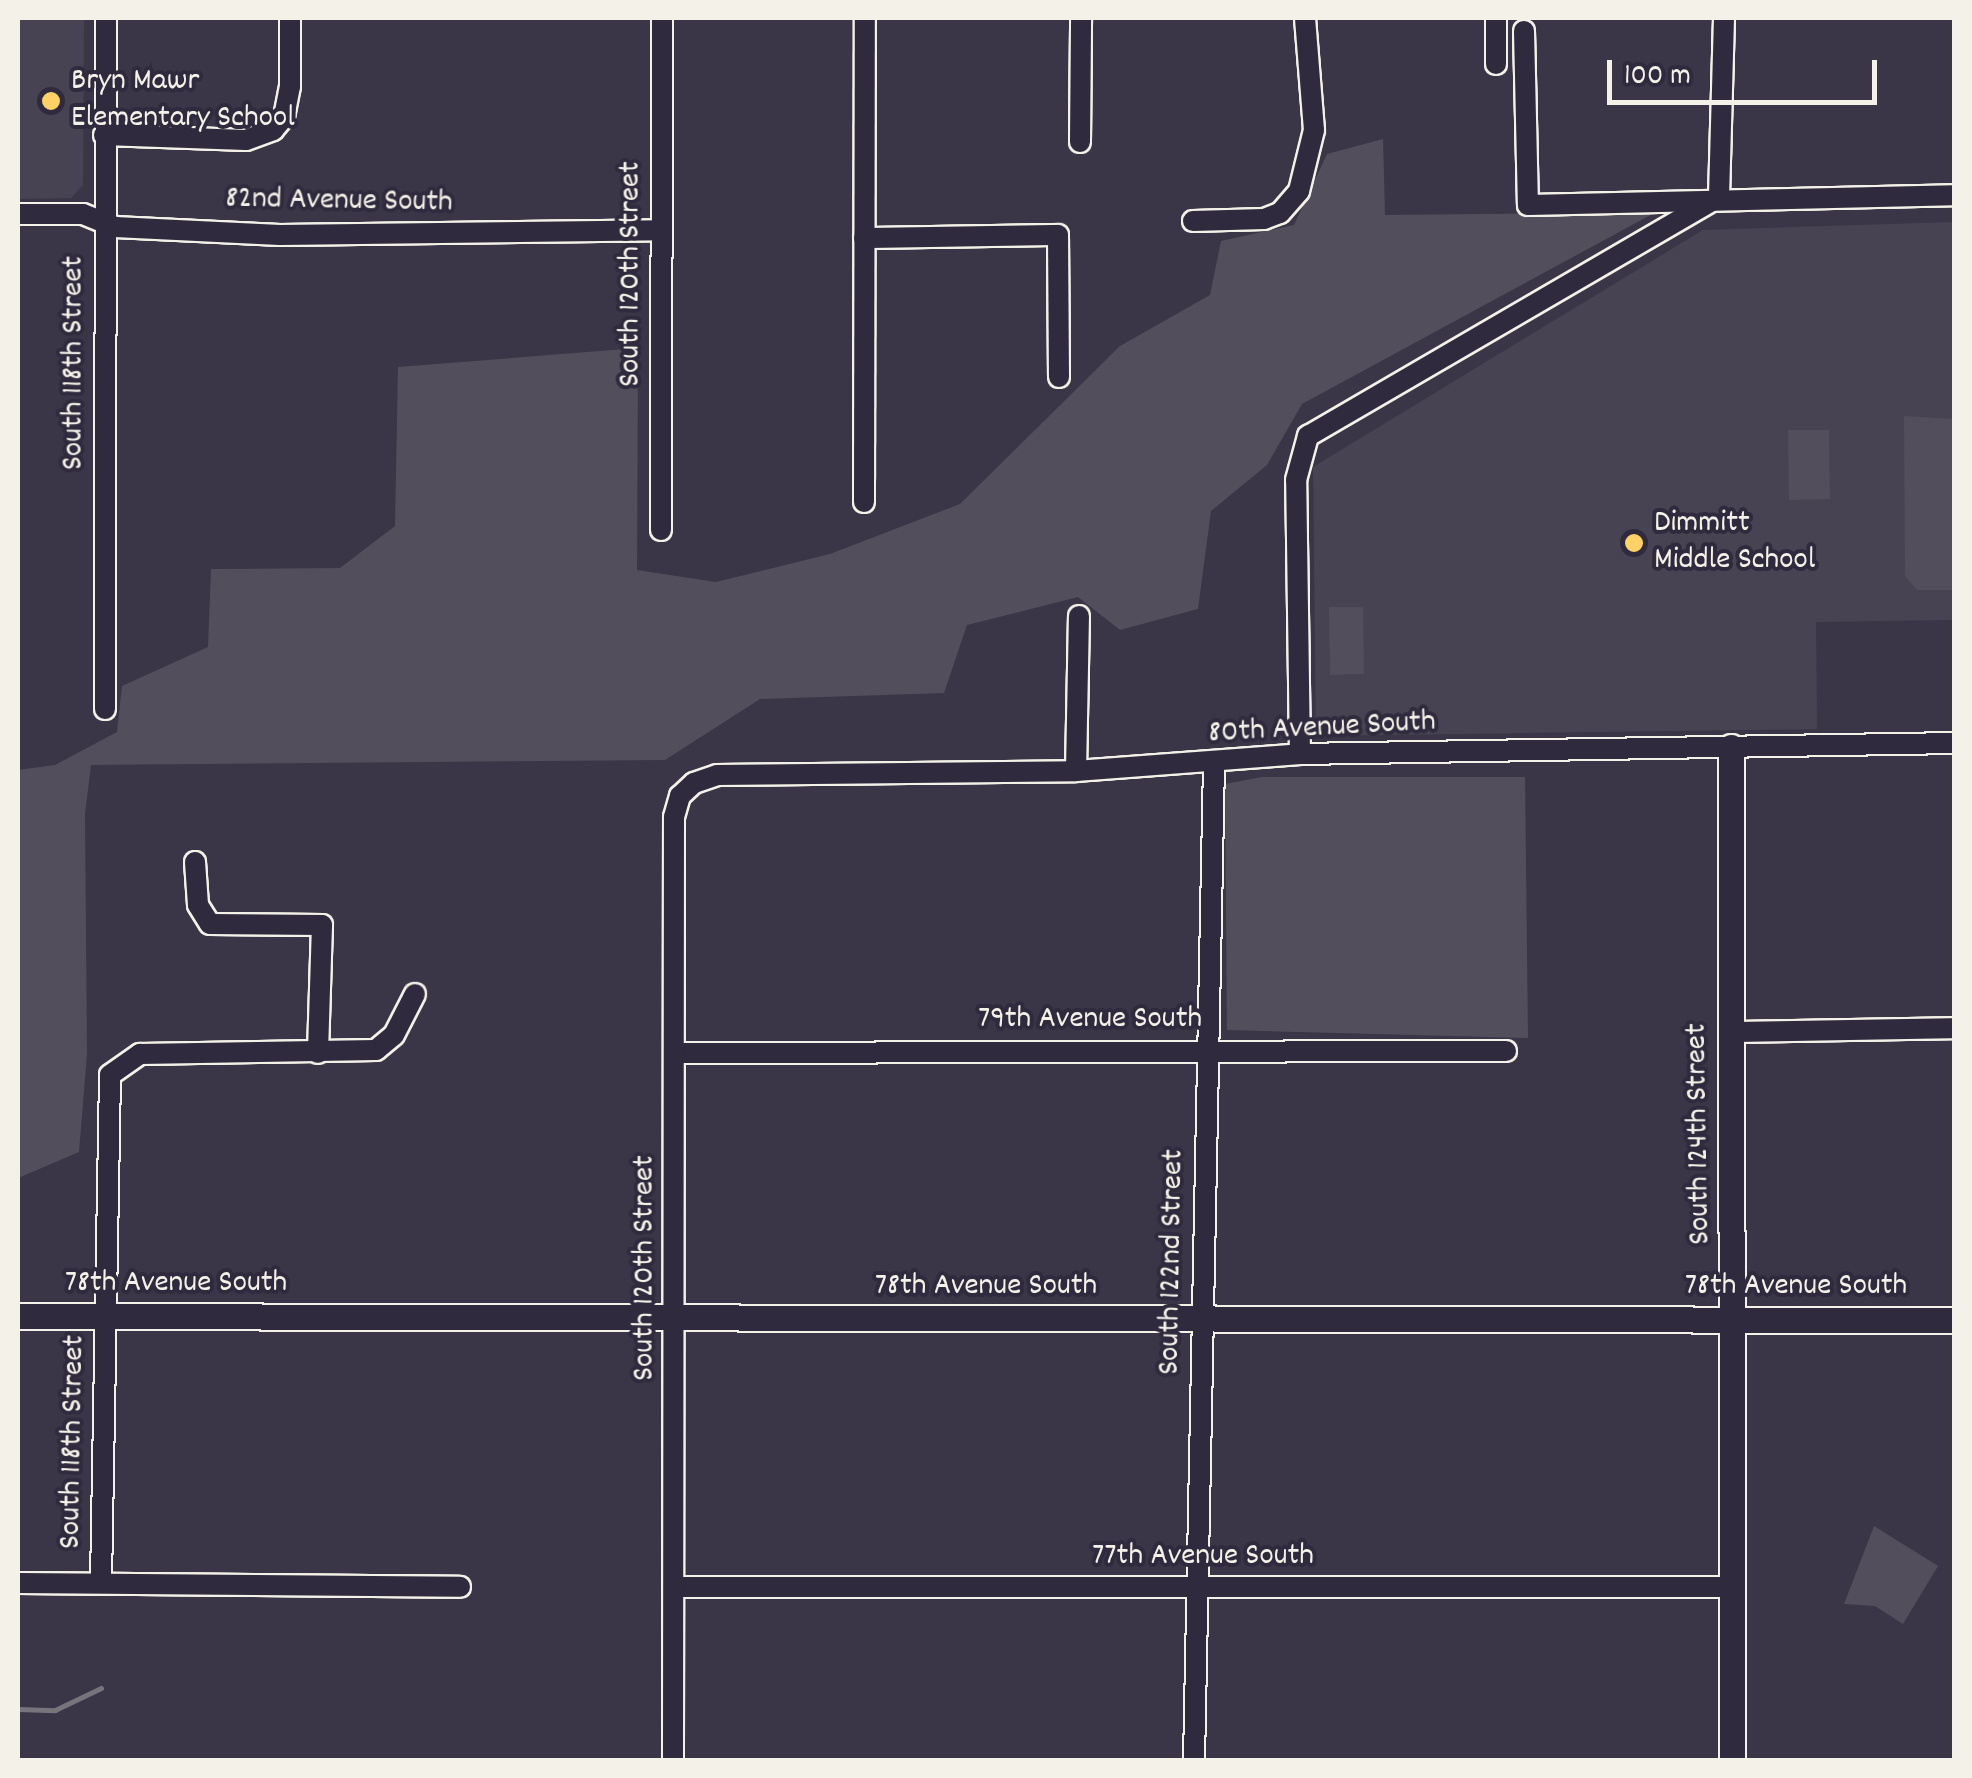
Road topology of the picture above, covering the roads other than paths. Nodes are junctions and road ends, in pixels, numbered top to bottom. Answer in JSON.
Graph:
{"nodes":[{"id":1,"x":106,"y":18,"type":"edge"},
{"id":2,"x":290,"y":18,"type":"edge"},
{"id":3,"x":662,"y":18,"type":"edge"},
{"id":4,"x":865,"y":18,"type":"edge"},
{"id":5,"x":1080,"y":18,"type":"edge"},
{"id":6,"x":1306,"y":18,"type":"edge"},
{"id":7,"x":1496,"y":18,"type":"edge"},
{"id":8,"x":1724,"y":18,"type":"edge"},
{"id":9,"x":1524,"y":31,"type":"dead end"},
{"id":10,"x":1496,"y":64,"type":"dead end"},
{"id":11,"x":104,"y":135,"type":"junction"},
{"id":12,"x":1080,"y":142,"type":"dead end"},
{"id":13,"x":1954,"y":195,"type":"edge"},
{"id":14,"x":1719,"y":197,"type":"junction"},
{"id":15,"x":18,"y":214,"type":"edge"},
{"id":16,"x":1193,"y":221,"type":"dead end"},
{"id":17,"x":106,"y":226,"type":"junction"},
{"id":18,"x":662,"y":230,"type":"junction"},
{"id":19,"x":864,"y":238,"type":"junction"},
{"id":20,"x":1059,"y":377,"type":"dead end"},
{"id":21,"x":864,"y":502,"type":"dead end"},
{"id":22,"x":662,"y":530,"type":"dead end"},
{"id":23,"x":1079,"y":616,"type":"dead end"},
{"id":24,"x":105,"y":709,"type":"dead end"},
{"id":25,"x":1954,"y":743,"type":"edge"},
{"id":26,"x":1731,"y":747,"type":"junction"},
{"id":27,"x":1300,"y":754,"type":"junction"},
{"id":28,"x":1214,"y":765,"type":"junction"},
{"id":29,"x":1076,"y":771,"type":"junction"},
{"id":30,"x":694,"y":782,"type":"joint"},
{"id":31,"x":194,"y":862,"type":"dead end"},
{"id":32,"x":414,"y":994,"type":"dead end"},
{"id":33,"x":1954,"y":1028,"type":"edge"},
{"id":34,"x":1731,"y":1032,"type":"junction"},
{"id":35,"x":1206,"y":1050,"type":"junction"},
{"id":36,"x":1506,"y":1051,"type":"dead end"},
{"id":37,"x":318,"y":1053,"type":"junction"},
{"id":38,"x":675,"y":1053,"type":"junction"},
{"id":39,"x":18,"y":1316,"type":"edge"},
{"id":40,"x":106,"y":1316,"type":"junction"},
{"id":41,"x":676,"y":1320,"type":"junction"},
{"id":42,"x":1202,"y":1320,"type":"junction"},
{"id":43,"x":1736,"y":1320,"type":"junction"},
{"id":44,"x":1954,"y":1320,"type":"edge"},
{"id":45,"x":18,"y":1582,"type":"edge"},
{"id":46,"x":101,"y":1582,"type":"junction"},
{"id":47,"x":674,"y":1586,"type":"junction"},
{"id":48,"x":1198,"y":1586,"type":"junction"},
{"id":49,"x":1732,"y":1586,"type":"junction"},
{"id":50,"x":460,"y":1587,"type":"dead end"},
{"id":51,"x":673,"y":1760,"type":"edge"},
{"id":52,"x":1194,"y":1760,"type":"edge"},
{"id":53,"x":1732,"y":1760,"type":"edge"}],
"edges":[{"from":1,"to":11,"type":"street","name":"South 118th Street"},
{"from":2,"to":11,"type":"street"},
{"from":3,"to":18,"type":"street","name":"South 120th Street"},
{"from":4,"to":19,"type":"street"},
{"from":5,"to":12,"type":"street"},
{"from":6,"to":16,"type":"street"},
{"from":7,"to":10,"type":"street"},
{"from":8,"to":14,"type":"street"},
{"from":9,"to":14,"type":"street"},
{"from":11,"to":17,"type":"street","name":"South 118th Street"},
{"from":13,"to":14,"type":"street"},
{"from":14,"to":27,"type":"street"},
{"from":15,"to":17,"type":"street","name":"82nd Avenue South"},
{"from":17,"to":18,"type":"street","name":"82nd Avenue South"},
{"from":17,"to":24,"type":"street","name":"South 118th Street"},
{"from":18,"to":22,"type":"street","name":"South 120th Street"},
{"from":19,"to":20,"type":"street"},
{"from":19,"to":21,"type":"street"},
{"from":23,"to":29,"type":"street"},
{"from":25,"to":26,"type":"street","name":"80th Avenue South"},
{"from":26,"to":27,"type":"street","name":"80th Avenue South"},
{"from":26,"to":34,"type":"street","name":"South 124th Street"},
{"from":27,"to":28,"type":"street","name":"80th Avenue South"},
{"from":28,"to":29,"type":"street","name":"80th Avenue South"},
{"from":28,"to":35,"type":"street","name":"South 122nd Street"},
{"from":29,"to":30,"type":"street","name":"80th Avenue South"},
{"from":30,"to":38,"type":"street","name":"South 120th Street"},
{"from":31,"to":37,"type":"street"},
{"from":32,"to":37,"type":"street"},
{"from":33,"to":34,"type":"street"},
{"from":34,"to":43,"type":"street","name":"South 124th Street"},
{"from":35,"to":36,"type":"street","name":"79th Avenue South"},
{"from":35,"to":38,"type":"street","name":"79th Avenue South"},
{"from":35,"to":42,"type":"street","name":"South 122nd Street"},
{"from":37,"to":40,"type":"street","name":"South 118th Street"},
{"from":38,"to":41,"type":"street","name":"South 120th Street"},
{"from":39,"to":40,"type":"street","name":"78th Avenue South"},
{"from":40,"to":41,"type":"street","name":"78th Avenue South"},
{"from":40,"to":46,"type":"street","name":"South 118th Street"},
{"from":41,"to":42,"type":"street","name":"78th Avenue South"},
{"from":41,"to":47,"type":"street","name":"South 120th Street"},
{"from":42,"to":43,"type":"street","name":"78th Avenue South"},
{"from":42,"to":48,"type":"street","name":"South 122nd Street"},
{"from":43,"to":44,"type":"street","name":"78th Avenue South"},
{"from":43,"to":49,"type":"street","name":"South 124th Street"},
{"from":45,"to":46,"type":"street"},
{"from":46,"to":50,"type":"street"},
{"from":47,"to":48,"type":"street","name":"77th Avenue South"},
{"from":47,"to":51,"type":"street","name":"South 120th Street"},
{"from":48,"to":49,"type":"street","name":"77th Avenue South"},
{"from":48,"to":52,"type":"street","name":"South 122nd Street"},
{"from":49,"to":53,"type":"street","name":"South 124th Street"}]}
